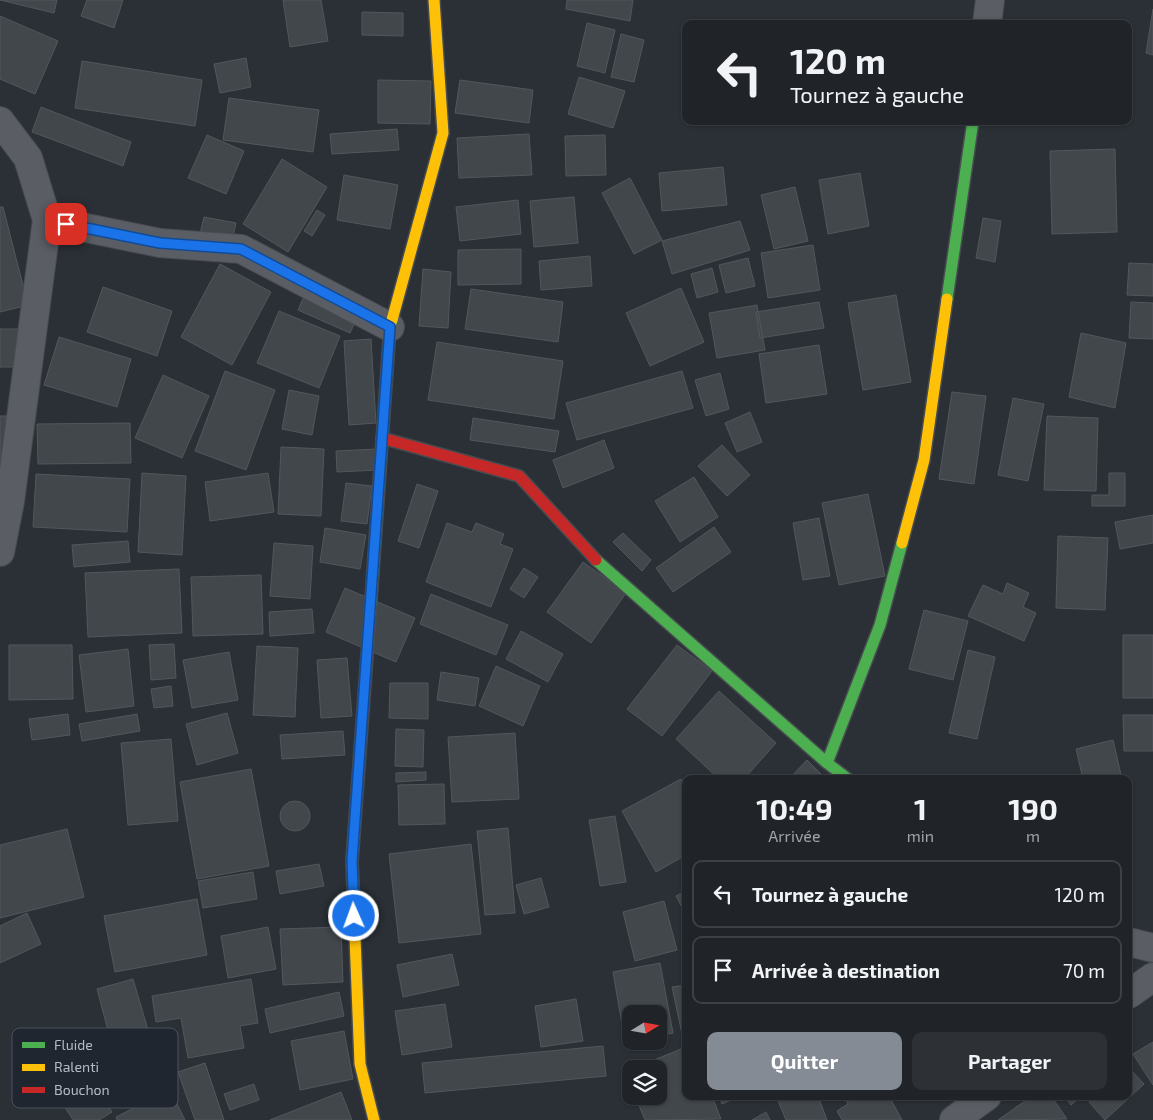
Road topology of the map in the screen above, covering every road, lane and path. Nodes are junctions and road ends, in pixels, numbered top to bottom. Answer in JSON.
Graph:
{"nodes":[{"id":1,"x":434,"y":0,"type":"edge"},
{"id":2,"x":990,"y":0,"type":"edge"},
{"id":3,"x":988,"y":20,"type":"edge"},
{"id":4,"x":0,"y":121,"type":"edge"},
{"id":5,"x":972,"y":125,"type":"edge"},
{"id":6,"x":48,"y":220,"type":"junction"},
{"id":7,"x":390,"y":327,"type":"junction"},
{"id":8,"x":382,"y":438,"type":"junction"},
{"id":9,"x":0,"y":552,"type":"edge"},
{"id":10,"x":838,"y":774,"type":"edge"},
{"id":11,"x":1132,"y":943,"type":"edge"},
{"id":12,"x":1153,"y":948,"type":"edge"},
{"id":13,"x":1153,"y":977,"type":"edge"},
{"id":14,"x":1132,"y":992,"type":"edge"},
{"id":15,"x":982,"y":1100,"type":"edge"},
{"id":16,"x":374,"y":1120,"type":"edge"},
{"id":17,"x":954,"y":1120,"type":"edge"}],
"edges":[{"from":1,"to":7,"type":"street"},
{"from":2,"to":3,"type":"street"},
{"from":4,"to":6,"type":"street"},
{"from":5,"to":10,"type":"street"},
{"from":6,"to":7,"type":"street"},
{"from":6,"to":9,"type":"street"},
{"from":7,"to":8,"type":"street"},
{"from":8,"to":10,"type":"street"},
{"from":8,"to":16,"type":"street"},
{"from":11,"to":12,"type":"street"},
{"from":13,"to":14,"type":"street"},
{"from":15,"to":17,"type":"street"}]}
